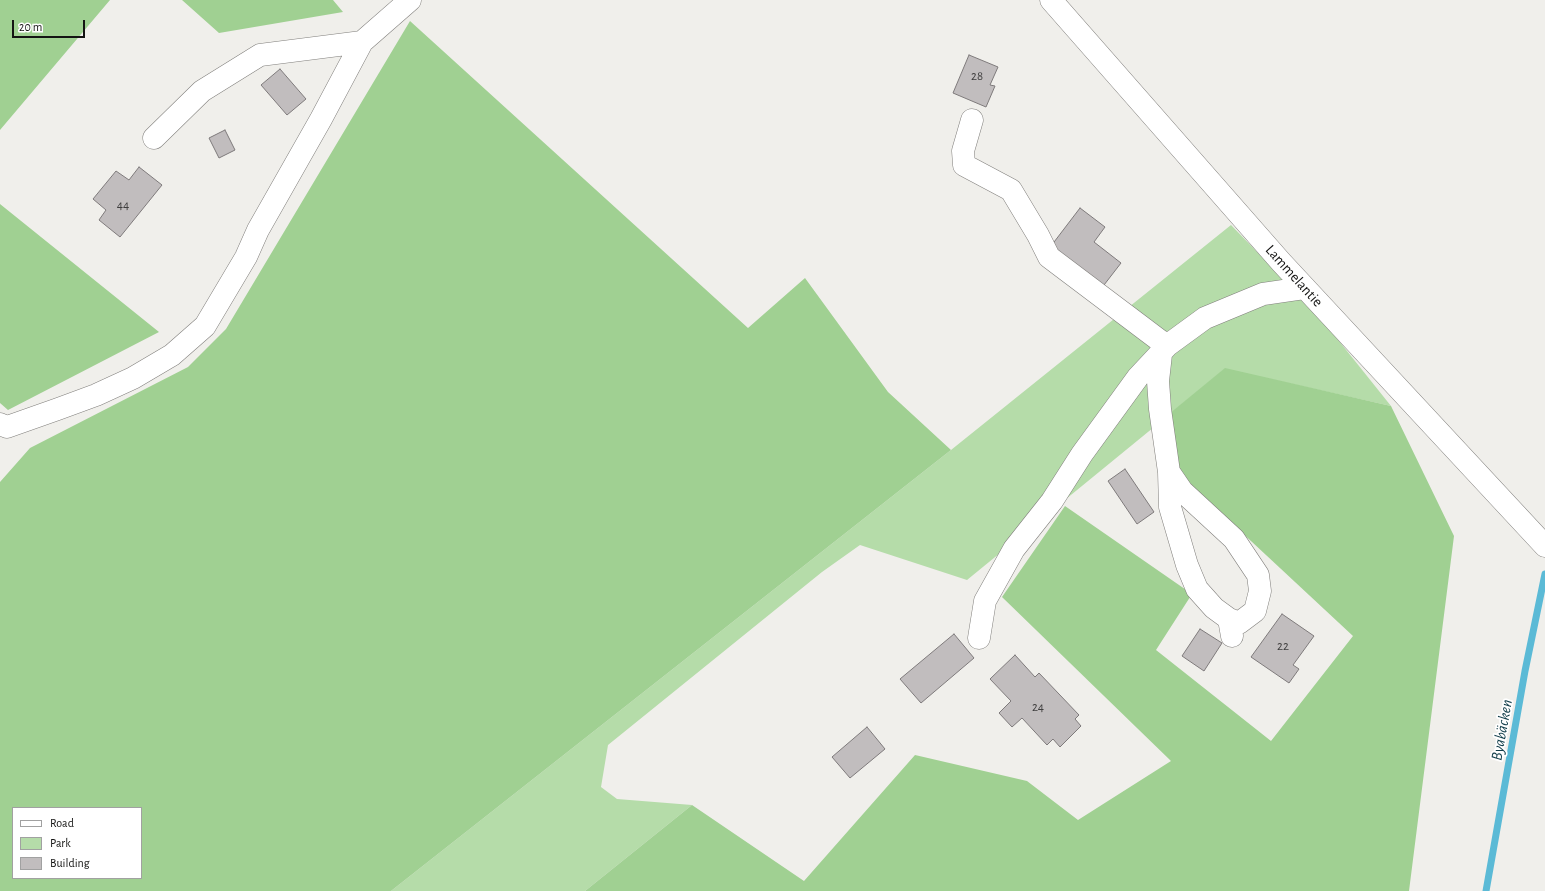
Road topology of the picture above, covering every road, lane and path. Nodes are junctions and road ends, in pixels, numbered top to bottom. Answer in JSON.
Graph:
{"nodes":[{"id":1,"x":410,"y":0,"type":"edge"},
{"id":2,"x":1051,"y":0,"type":"edge"},
{"id":3,"x":362,"y":42,"type":"junction"},
{"id":4,"x":972,"y":120,"type":"dead end"},
{"id":5,"x":154,"y":138,"type":"dead end"},
{"id":6,"x":1304,"y":288,"type":"junction"},
{"id":7,"x":1164,"y":350,"type":"junction"},
{"id":8,"x":0,"y":424,"type":"edge"},
{"id":9,"x":1169,"y":472,"type":"junction"},
{"id":10,"x":1545,"y":546,"type":"edge"},
{"id":11,"x":979,"y":638,"type":"dead end"}],
"edges":[{"from":1,"to":3,"type":"street"},
{"from":2,"to":6,"type":"street","name":"Lammelantie"},
{"from":3,"to":5,"type":"street"},
{"from":3,"to":8,"type":"street"},
{"from":4,"to":7,"type":"street"},
{"from":6,"to":7,"type":"street"},
{"from":6,"to":10,"type":"street","name":"Lammelantie"},
{"from":7,"to":9,"type":"street"},
{"from":7,"to":11,"type":"street"},
{"from":9,"to":9,"type":"street"}]}
